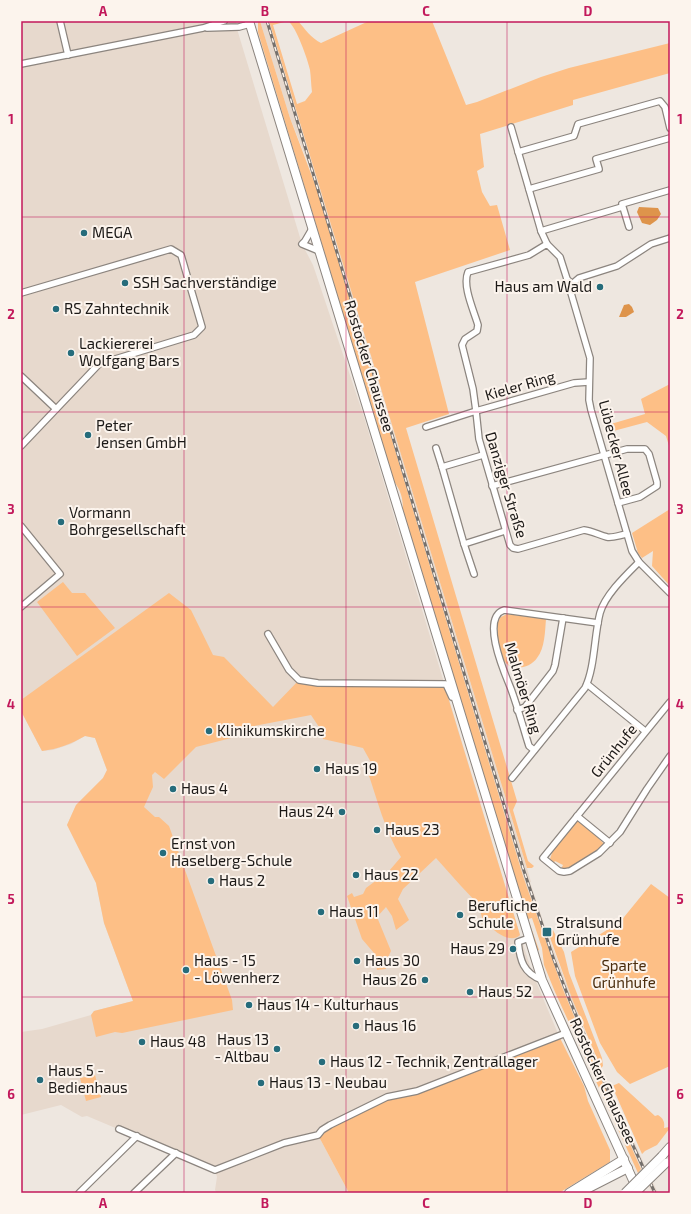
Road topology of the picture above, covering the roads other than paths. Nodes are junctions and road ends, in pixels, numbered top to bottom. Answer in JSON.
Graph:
{"nodes":[{"id":1,"x":60,"y":21,"type":"edge"},
{"id":2,"x":224,"y":21,"type":"edge"},
{"id":3,"x":250,"y":23,"type":"edge"},
{"id":4,"x":203,"y":28,"type":"junction"},
{"id":5,"x":68,"y":55,"type":"junction"},
{"id":6,"x":21,"y":64,"type":"edge"},
{"id":7,"x":667,"y":106,"type":"edge"},
{"id":8,"x":511,"y":127,"type":"dead end"},
{"id":9,"x":670,"y":128,"type":"edge"},
{"id":10,"x":670,"y":138,"type":"edge"},
{"id":11,"x":518,"y":152,"type":"junction"},
{"id":12,"x":529,"y":190,"type":"junction"},
{"id":13,"x":670,"y":190,"type":"edge"},
{"id":14,"x":622,"y":207,"type":"junction"},
{"id":15,"x":629,"y":227,"type":"dead end"},
{"id":16,"x":312,"y":229,"type":"junction"},
{"id":17,"x":540,"y":231,"type":"junction"},
{"id":18,"x":670,"y":238,"type":"edge"},
{"id":19,"x":547,"y":244,"type":"junction"},
{"id":20,"x":319,"y":252,"type":"junction"},
{"id":21,"x":572,"y":284,"type":"junction"},
{"id":22,"x":21,"y":293,"type":"edge"},
{"id":23,"x":21,"y":376,"type":"edge"},
{"id":24,"x":589,"y":382,"type":"junction"},
{"id":25,"x":56,"y":410,"type":"junction"},
{"id":26,"x":476,"y":411,"type":"junction"},
{"id":27,"x":426,"y":427,"type":"dead end"},
{"id":28,"x":21,"y":446,"type":"edge"},
{"id":29,"x":436,"y":448,"type":"dead end"},
{"id":30,"x":483,"y":454,"type":"junction"},
{"id":31,"x":604,"y":455,"type":"junction"},
{"id":32,"x":442,"y":467,"type":"junction"},
{"id":33,"x":492,"y":486,"type":"junction"},
{"id":34,"x":618,"y":503,"type":"junction"},
{"id":35,"x":21,"y":526,"type":"edge"},
{"id":36,"x":505,"y":531,"type":"junction"},
{"id":37,"x":627,"y":534,"type":"junction"},
{"id":38,"x":464,"y":544,"type":"junction"},
{"id":39,"x":639,"y":562,"type":"junction"},
{"id":40,"x":474,"y":574,"type":"dead end"},
{"id":41,"x":670,"y":593,"type":"edge"},
{"id":42,"x":21,"y":607,"type":"edge"},
{"id":43,"x":563,"y":618,"type":"junction"},
{"id":44,"x":598,"y":623,"type":"junction"},
{"id":45,"x":268,"y":634,"type":"dead end"},
{"id":46,"x":587,"y":684,"type":"junction"},
{"id":47,"x":670,"y":702,"type":"edge"},
{"id":48,"x":517,"y":710,"type":"junction"},
{"id":49,"x":463,"y":719,"type":"junction"},
{"id":50,"x":645,"y":732,"type":"junction"},
{"id":51,"x":534,"y":750,"type":"junction"},
{"id":52,"x":670,"y":756,"type":"edge"},
{"id":53,"x":512,"y":778,"type":"dead end"},
{"id":54,"x":577,"y":816,"type":"junction"},
{"id":55,"x":610,"y":843,"type":"junction"},
{"id":56,"x":529,"y":938,"type":"junction"},
{"id":57,"x":542,"y":980,"type":"junction"},
{"id":58,"x":566,"y":1034,"type":"junction"},
{"id":59,"x":119,"y":1129,"type":"dead end"},
{"id":60,"x":137,"y":1136,"type":"junction"},
{"id":61,"x":670,"y":1147,"type":"edge"},
{"id":62,"x":176,"y":1153,"type":"junction"},
{"id":63,"x":624,"y":1159,"type":"junction"},
{"id":64,"x":666,"y":1159,"type":"edge"},
{"id":65,"x":628,"y":1168,"type":"junction"},
{"id":66,"x":79,"y":1193,"type":"edge"},
{"id":67,"x":134,"y":1193,"type":"edge"},
{"id":68,"x":569,"y":1193,"type":"edge"},
{"id":69,"x":579,"y":1193,"type":"edge"},
{"id":70,"x":625,"y":1193,"type":"edge"},
{"id":71,"x":635,"y":1193,"type":"edge"},
{"id":72,"x":640,"y":1193,"type":"edge"}],
"edges":[{"from":1,"to":5,"type":"street"},
{"from":2,"to":4,"type":"street"},
{"from":3,"to":4,"type":"street"},
{"from":3,"to":16,"type":"main road","name":"Rostocker Chaussee"},
{"from":4,"to":5,"type":"street"},
{"from":5,"to":6,"type":"street"},
{"from":7,"to":9,"type":"street"},
{"from":7,"to":11,"type":"street"},
{"from":8,"to":11,"type":"street"},
{"from":10,"to":12,"type":"street"},
{"from":11,"to":12,"type":"street"},
{"from":12,"to":17,"type":"street"},
{"from":13,"to":14,"type":"street"},
{"from":14,"to":15,"type":"street"},
{"from":14,"to":17,"type":"street"},
{"from":16,"to":20,"type":"main road","name":"Rostocker Chaussee"},
{"from":16,"to":20,"type":"street"},
{"from":17,"to":19,"type":"street"},
{"from":18,"to":21,"type":"street"},
{"from":19,"to":21,"type":"street"},
{"from":19,"to":26,"type":"street","name":"Kieler Ring"},
{"from":20,"to":49,"type":"main road","name":"Rostocker Chaussee"},
{"from":21,"to":24,"type":"street","name":"Lübecker Allee"},
{"from":22,"to":25,"type":"street"},
{"from":23,"to":25,"type":"street"},
{"from":24,"to":26,"type":"street","name":"Kieler Ring"},
{"from":24,"to":31,"type":"street","name":"Lübecker Allee"},
{"from":25,"to":28,"type":"street"},
{"from":26,"to":27,"type":"street"},
{"from":26,"to":30,"type":"street","name":"Danziger Straße"},
{"from":29,"to":32,"type":"street"},
{"from":30,"to":32,"type":"street"},
{"from":30,"to":33,"type":"street","name":"Danziger Straße"},
{"from":31,"to":33,"type":"street"},
{"from":31,"to":34,"type":"street","name":"Lübecker Allee"},
{"from":31,"to":34,"type":"street"},
{"from":32,"to":38,"type":"street"},
{"from":33,"to":36,"type":"street","name":"Danziger Straße"},
{"from":34,"to":37,"type":"street","name":"Lübecker Allee"},
{"from":35,"to":42,"type":"street"},
{"from":36,"to":37,"type":"street","name":"Danziger Straße"},
{"from":36,"to":38,"type":"street"},
{"from":37,"to":39,"type":"street","name":"Lübecker Allee"},
{"from":38,"to":40,"type":"street"},
{"from":39,"to":41,"type":"street","name":"Lübecker Allee"},
{"from":39,"to":44,"type":"street","name":"Malmöer Ring"},
{"from":43,"to":44,"type":"street","name":"Malmöer Ring"},
{"from":43,"to":48,"type":"street"},
{"from":43,"to":48,"type":"street","name":"Malmöer Ring"},
{"from":44,"to":46,"type":"street","name":"Malmöer Ring"},
{"from":45,"to":49,"type":"street","name":"Rostocker Chaussee"},
{"from":46,"to":50,"type":"street"},
{"from":46,"to":51,"type":"street","name":"Malmöer Ring"},
{"from":47,"to":50,"type":"street","name":"Grünhufe"},
{"from":48,"to":51,"type":"street","name":"Malmöer Ring"},
{"from":49,"to":56,"type":"main road","name":"Rostocker Chaussee"},
{"from":50,"to":54,"type":"street","name":"Grünhufe"},
{"from":51,"to":53,"type":"street","name":"Malmöer Ring"},
{"from":52,"to":55,"type":"street","name":"Grünhufe"},
{"from":54,"to":55,"type":"street"},
{"from":54,"to":55,"type":"street","name":"Grünhufe"},
{"from":56,"to":57,"type":"main road","name":"Rostocker Chaussee"},
{"from":56,"to":57,"type":"street"},
{"from":57,"to":58,"type":"main road","name":"Rostocker Chaussee"},
{"from":58,"to":62,"type":"street"},
{"from":58,"to":63,"type":"main road","name":"Rostocker Chaussee"},
{"from":59,"to":60,"type":"street"},
{"from":60,"to":62,"type":"street"},
{"from":60,"to":66,"type":"street"},
{"from":61,"to":64,"type":"main road"},
{"from":62,"to":67,"type":"street"},
{"from":63,"to":65,"type":"main road","name":"Rostocker Chaussee"},
{"from":63,"to":68,"type":"main road"},
{"from":64,"to":70,"type":"main road","bridge":true},
{"from":64,"to":71,"type":"main road","bridge":true},
{"from":65,"to":69,"type":"main road"},
{"from":65,"to":72,"type":"main road","name":"Rostocker Chaussee"}]}
